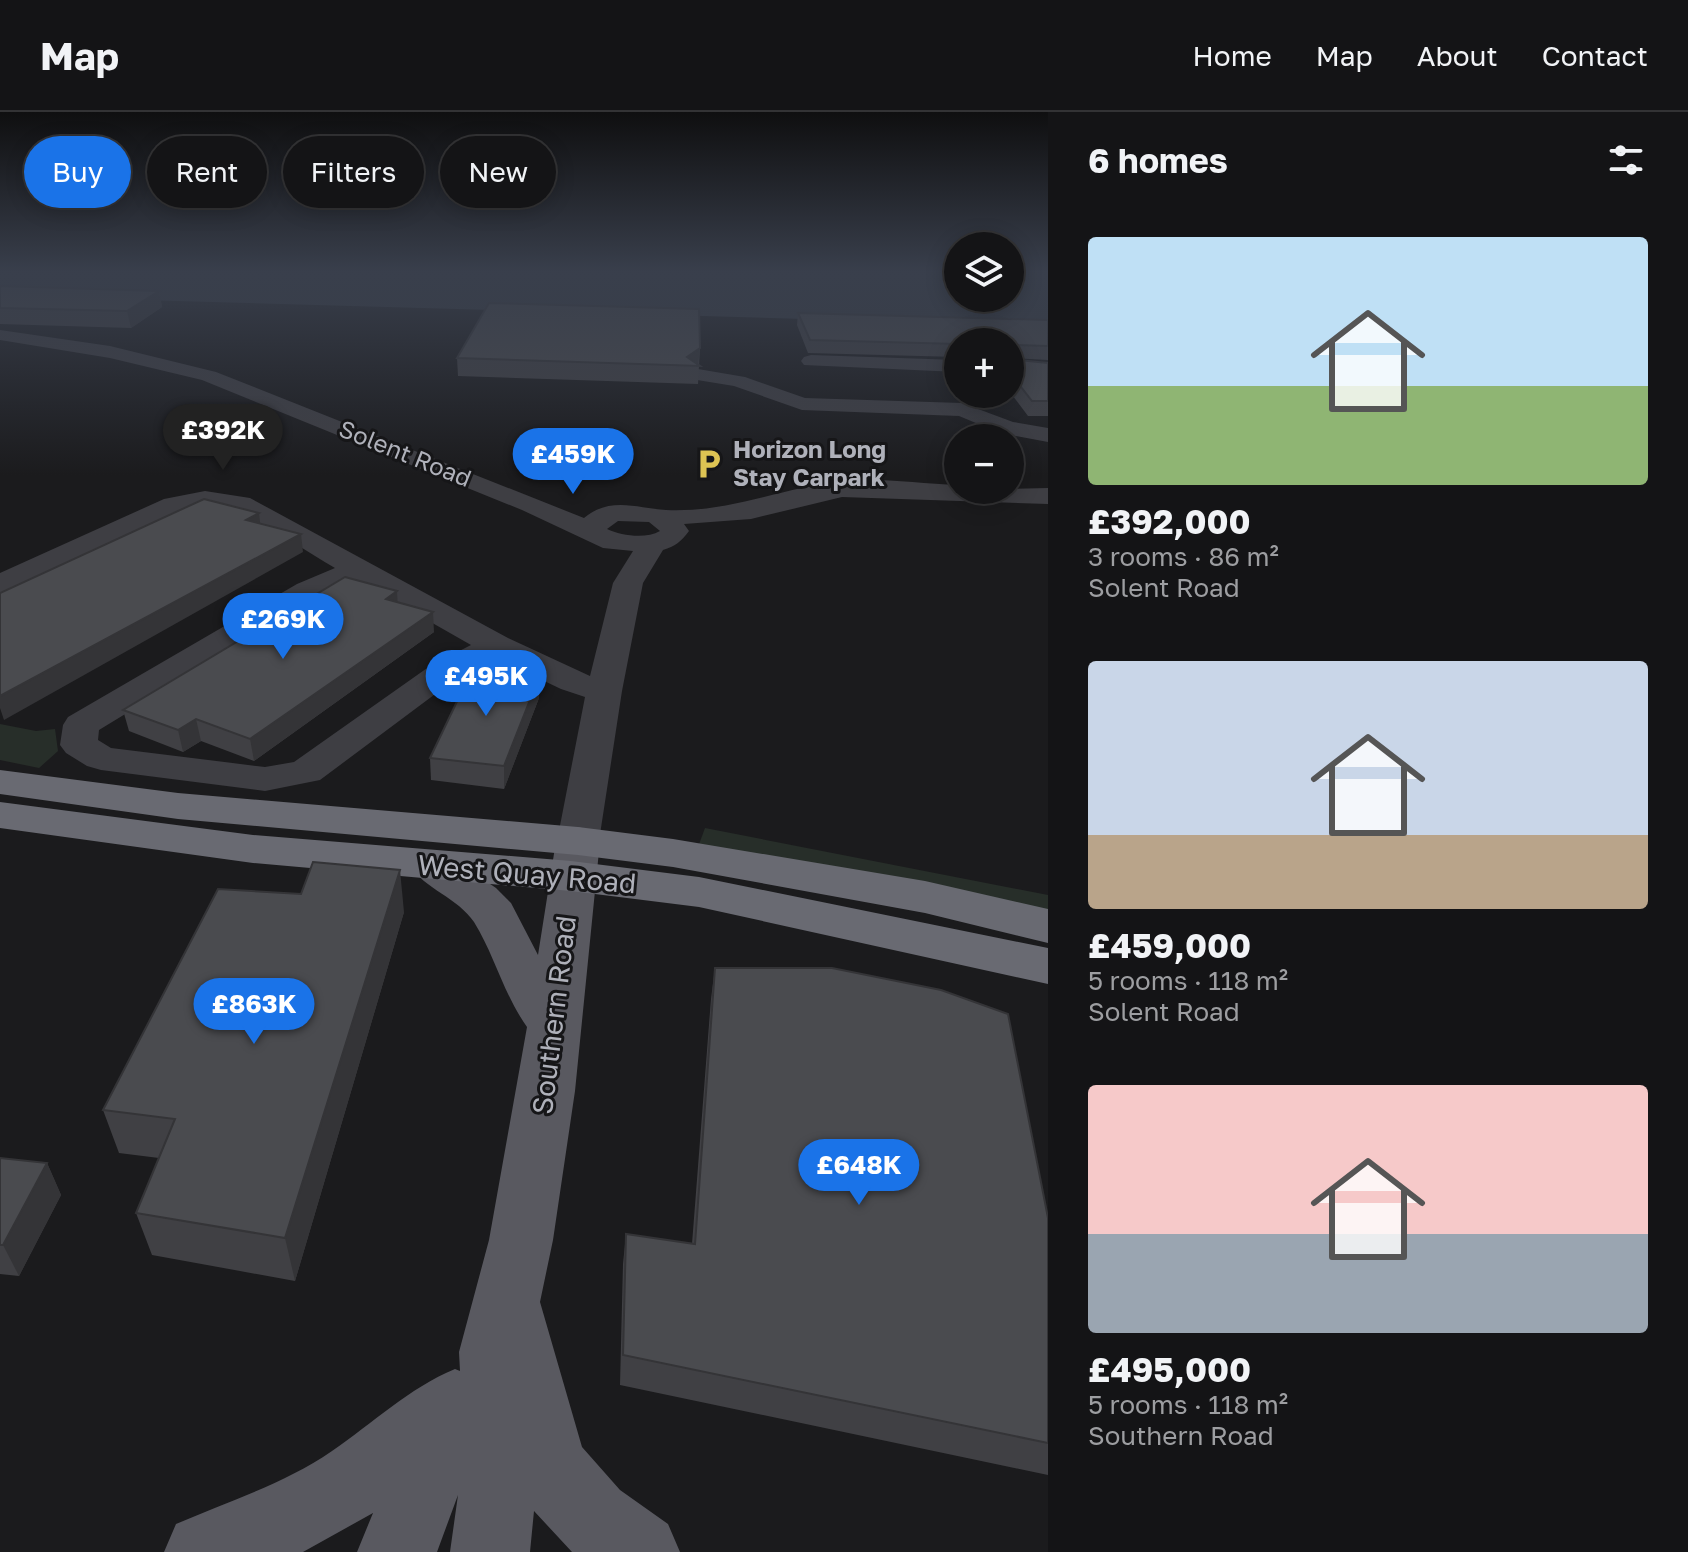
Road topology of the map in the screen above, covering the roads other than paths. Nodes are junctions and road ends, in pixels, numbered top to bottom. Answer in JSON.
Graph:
{"nodes":[{"id":1,"x":34,"y":340,"type":"edge"},
{"id":2,"x":811,"y":361,"type":"edge"},
{"id":3,"x":944,"y":366,"type":"edge"},
{"id":4,"x":698,"y":375,"type":"edge"},
{"id":5,"x":1048,"y":435,"type":"edge"},
{"id":6,"x":1048,"y":496,"type":"edge"},
{"id":7,"x":607,"y":529,"type":"junction"},
{"id":8,"x":663,"y":533,"type":"junction"},
{"id":9,"x":356,"y":570,"type":"junction"},
{"id":10,"x":628,"y":583,"type":"junction"},
{"id":11,"x":0,"y":584,"type":"edge"},
{"id":12,"x":496,"y":645,"type":"junction"},
{"id":13,"x":604,"y":691,"type":"junction"},
{"id":14,"x":0,"y":782,"type":"edge"},
{"id":15,"x":0,"y":815,"type":"edge"},
{"id":16,"x":575,"y":858,"type":"junction"},
{"id":17,"x":432,"y":865,"type":"junction"},
{"id":18,"x":1048,"y":926,"type":"edge"},
{"id":19,"x":1048,"y":966,"type":"edge"},
{"id":20,"x":553,"y":1022,"type":"junction"},
{"id":21,"x":485,"y":1350,"type":"junction"},
{"id":22,"x":204,"y":1552,"type":"edge"},
{"id":23,"x":397,"y":1552,"type":"edge"},
{"id":24,"x":490,"y":1552,"type":"edge"},
{"id":25,"x":640,"y":1552,"type":"edge"}],
"edges":[{"from":1,"to":7,"type":"street","name":"Solent Road"},
{"from":2,"to":3,"type":"street"},
{"from":4,"to":5,"type":"street"},
{"from":6,"to":8,"type":"street"},
{"from":7,"to":8,"type":"street"},
{"from":7,"to":10,"type":"street"},
{"from":8,"to":10,"type":"street","name":"Southern Road"},
{"from":9,"to":11,"type":"street"},
{"from":9,"to":12,"type":"street"},
{"from":9,"to":12,"type":"street"},
{"from":10,"to":13,"type":"street","name":"Southern Road"},
{"from":12,"to":13,"type":"street"},
{"from":13,"to":16,"type":"street","name":"Southern Road"},
{"from":14,"to":16,"type":"highway","name":"West Quay Road"},
{"from":15,"to":17,"type":"highway","name":"West Quay Road"},
{"from":16,"to":17,"type":"highway","name":"West Quay Road"},
{"from":16,"to":18,"type":"highway","name":"West Quay Road"},
{"from":16,"to":19,"type":"highway","name":"West Quay Road"},
{"from":16,"to":20,"type":"main road","name":"Southern Road"},
{"from":17,"to":20,"type":"main road"},
{"from":20,"to":21,"type":"main road","name":"Southern Road"},
{"from":21,"to":22,"type":"main road"},
{"from":21,"to":23,"type":"main road","name":"Southern Road"},
{"from":21,"to":24,"type":"main road","name":"Southern Road"},
{"from":21,"to":25,"type":"main road"}]}
